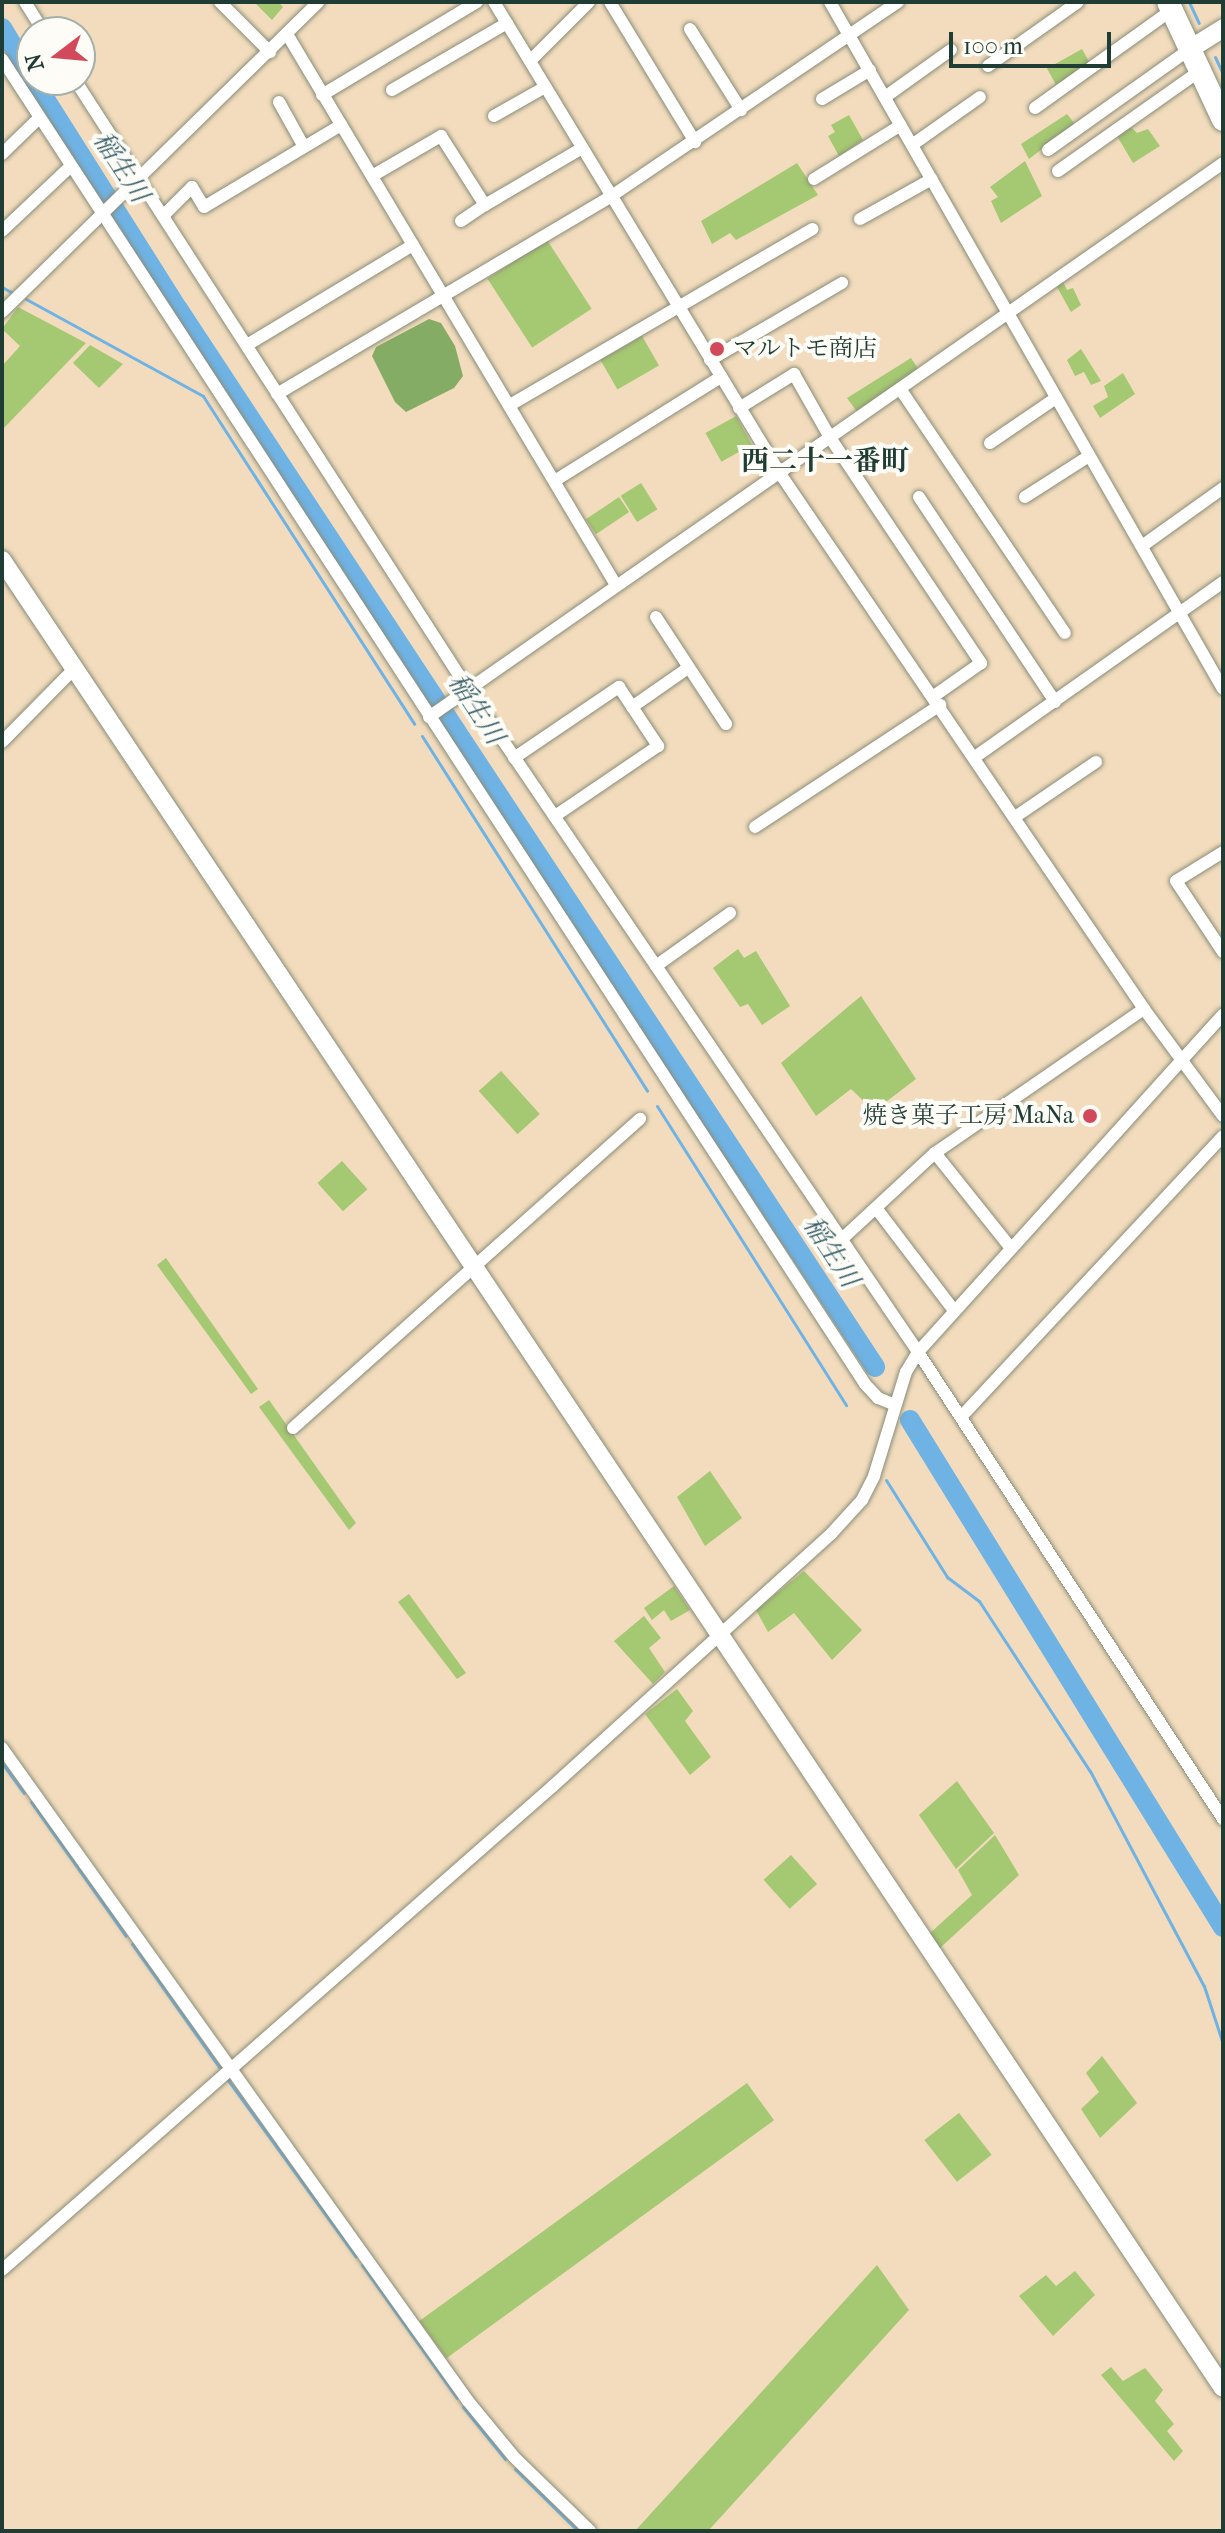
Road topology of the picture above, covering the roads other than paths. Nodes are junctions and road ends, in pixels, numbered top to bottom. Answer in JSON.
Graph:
{"nodes":[{"id":1,"x":220,"y":2,"type":"edge"},
{"id":2,"x":319,"y":2,"type":"edge"},
{"id":3,"x":477,"y":2,"type":"edge"},
{"id":4,"x":494,"y":2,"type":"edge"},
{"id":5,"x":589,"y":2,"type":"edge"},
{"id":6,"x":610,"y":2,"type":"edge"},
{"id":7,"x":830,"y":2,"type":"edge"},
{"id":8,"x":898,"y":2,"type":"edge"},
{"id":9,"x":1078,"y":2,"type":"edge"},
{"id":10,"x":1170,"y":6,"type":"edge"},
{"id":11,"x":507,"y":23,"type":"junction"},
{"id":12,"x":1223,"y":28,"type":"edge"},
{"id":13,"x":690,"y":29,"type":"dead end"},
{"id":14,"x":287,"y":34,"type":"junction"},
{"id":15,"x":850,"y":35,"type":"junction"},
{"id":16,"x":1190,"y":49,"type":"junction"},
{"id":17,"x":951,"y":50,"type":"dead end"},
{"id":18,"x":270,"y":52,"type":"junction"},
{"id":19,"x":2,"y":59,"type":"edge"},
{"id":20,"x":530,"y":61,"type":"junction"},
{"id":21,"x":988,"y":66,"type":"dead end"},
{"id":22,"x":870,"y":70,"type":"junction"},
{"id":23,"x":1200,"y":71,"type":"junction"},
{"id":24,"x":545,"y":87,"type":"junction"},
{"id":25,"x":392,"y":90,"type":"dead end"},
{"id":26,"x":322,"y":95,"type":"junction"},
{"id":27,"x":85,"y":96,"type":"edge"},
{"id":28,"x":885,"y":97,"type":"junction"},
{"id":29,"x":980,"y":97,"type":"dead end"},
{"id":30,"x":822,"y":99,"type":"dead end"},
{"id":31,"x":279,"y":102,"type":"dead end"},
{"id":32,"x":1035,"y":108,"type":"dead end"},
{"id":33,"x":741,"y":110,"type":"junction"},
{"id":34,"x":494,"y":116,"type":"dead end"},
{"id":35,"x":39,"y":118,"type":"junction"},
{"id":36,"x":1223,"y":120,"type":"edge"},
{"id":37,"x":341,"y":125,"type":"junction"},
{"id":38,"x":901,"y":125,"type":"junction"},
{"id":39,"x":695,"y":142,"type":"junction"},
{"id":40,"x":912,"y":145,"type":"junction"},
{"id":41,"x":304,"y":147,"type":"junction"},
{"id":42,"x":582,"y":148,"type":"junction"},
{"id":43,"x":1048,"y":150,"type":"dead end"},
{"id":44,"x":2,"y":154,"type":"edge"},
{"id":45,"x":1223,"y":163,"type":"edge"},
{"id":46,"x":70,"y":167,"type":"junction"},
{"id":47,"x":1058,"y":171,"type":"dead end"},
{"id":48,"x":372,"y":176,"type":"junction"},
{"id":49,"x":814,"y":179,"type":"dead end"},
{"id":50,"x":932,"y":179,"type":"junction"},
{"id":51,"x":139,"y":181,"type":"junction"},
{"id":52,"x":610,"y":197,"type":"junction"},
{"id":53,"x":485,"y":205,"type":"junction"},
{"id":54,"x":104,"y":212,"type":"junction"},
{"id":55,"x":163,"y":216,"type":"junction"},
{"id":56,"x":860,"y":219,"type":"dead end"},
{"id":57,"x":461,"y":221,"type":"dead end"},
{"id":58,"x":812,"y":229,"type":"dead end"},
{"id":59,"x":2,"y":231,"type":"edge"},
{"id":60,"x":413,"y":245,"type":"junction"},
{"id":61,"x":842,"y":283,"type":"dead end"},
{"id":62,"x":444,"y":297,"type":"junction"},
{"id":63,"x":676,"y":306,"type":"junction"},
{"id":64,"x":2,"y":312,"type":"edge"},
{"id":65,"x":1008,"y":313,"type":"junction"},
{"id":66,"x":247,"y":345,"type":"junction"},
{"id":67,"x":710,"y":360,"type":"junction"},
{"id":68,"x":721,"y":377,"type":"junction"},
{"id":69,"x":901,"y":390,"type":"junction"},
{"id":70,"x":277,"y":394,"type":"junction"},
{"id":71,"x":1056,"y":398,"type":"junction"},
{"id":72,"x":510,"y":405,"type":"junction"},
{"id":73,"x":739,"y":408,"type":"junction"},
{"id":74,"x":831,"y":439,"type":"junction"},
{"id":75,"x":990,"y":443,"type":"dead end"},
{"id":76,"x":1089,"y":456,"type":"junction"},
{"id":77,"x":781,"y":475,"type":"junction"},
{"id":78,"x":556,"y":480,"type":"junction"},
{"id":79,"x":1223,"y":488,"type":"edge"},
{"id":80,"x":919,"y":497,"type":"dead end"},
{"id":81,"x":1025,"y":497,"type":"dead end"},
{"id":82,"x":1142,"y":546,"type":"junction"},
{"id":83,"x":2,"y":560,"type":"edge"},
{"id":84,"x":1223,"y":582,"type":"edge"},
{"id":85,"x":616,"y":585,"type":"junction"},
{"id":86,"x":1180,"y":613,"type":"junction"},
{"id":87,"x":656,"y":617,"type":"dead end"},
{"id":88,"x":1065,"y":633,"type":"dead end"},
{"id":89,"x":688,"y":668,"type":"junction"},
{"id":90,"x":74,"y":669,"type":"junction"},
{"id":91,"x":468,"y":689,"type":"junction"},
{"id":92,"x":1223,"y":689,"type":"edge"},
{"id":93,"x":937,"y":701,"type":"junction"},
{"id":94,"x":1055,"y":702,"type":"junction"},
{"id":95,"x":632,"y":707,"type":"junction"},
{"id":96,"x":432,"y":715,"type":"junction"},
{"id":97,"x":726,"y":724,"type":"dead end"},
{"id":98,"x":2,"y":742,"type":"edge"},
{"id":99,"x":975,"y":757,"type":"junction"},
{"id":100,"x":514,"y":758,"type":"junction"},
{"id":101,"x":1096,"y":762,"type":"dead end"},
{"id":102,"x":555,"y":816,"type":"junction"},
{"id":103,"x":1015,"y":817,"type":"junction"},
{"id":104,"x":755,"y":827,"type":"dead end"},
{"id":105,"x":1223,"y":852,"type":"edge"},
{"id":106,"x":730,"y":913,"type":"dead end"},
{"id":107,"x":1223,"y":952,"type":"edge"},
{"id":108,"x":656,"y":966,"type":"junction"},
{"id":109,"x":1144,"y":1009,"type":"junction"},
{"id":110,"x":1223,"y":1015,"type":"edge"},
{"id":111,"x":1182,"y":1062,"type":"junction"},
{"id":112,"x":1223,"y":1116,"type":"edge"},
{"id":113,"x":640,"y":1119,"type":"dead end"},
{"id":114,"x":1223,"y":1136,"type":"edge"},
{"id":115,"x":935,"y":1153,"type":"junction"},
{"id":116,"x":876,"y":1208,"type":"junction"},
{"id":117,"x":842,"y":1239,"type":"junction"},
{"id":118,"x":1010,"y":1247,"type":"junction"},
{"id":119,"x":473,"y":1267,"type":"junction"},
{"id":120,"x":953,"y":1309,"type":"junction"},
{"id":121,"x":918,"y":1352,"type":"junction"},
{"id":122,"x":895,"y":1405,"type":"junction"},
{"id":123,"x":961,"y":1417,"type":"junction"},
{"id":124,"x":293,"y":1428,"type":"dead end"},
{"id":125,"x":719,"y":1634,"type":"junction"},
{"id":126,"x":2,"y":1748,"type":"edge"},
{"id":127,"x":1223,"y":1819,"type":"edge"},
{"id":128,"x":230,"y":2068,"type":"junction"},
{"id":129,"x":2,"y":2270,"type":"edge"},
{"id":130,"x":1223,"y":2388,"type":"edge"},
{"id":131,"x":590,"y":2531,"type":"edge"}],
"edges":[{"from":1,"to":18,"type":"street"},
{"from":2,"to":14,"type":"street"},
{"from":3,"to":26,"type":"street"},
{"from":4,"to":11,"type":"street"},
{"from":5,"to":20,"type":"street"},
{"from":6,"to":39,"type":"street"},
{"from":7,"to":15,"type":"street"},
{"from":8,"to":15,"type":"street"},
{"from":9,"to":21,"type":"street"},
{"from":10,"to":16,"type":"highway"},
{"from":10,"to":32,"type":"street"},
{"from":11,"to":20,"type":"street"},
{"from":11,"to":25,"type":"street"},
{"from":12,"to":16,"type":"street"},
{"from":13,"to":33,"type":"street"},
{"from":14,"to":18,"type":"street"},
{"from":14,"to":26,"type":"street"},
{"from":15,"to":22,"type":"street"},
{"from":15,"to":33,"type":"street"},
{"from":16,"to":23,"type":"highway"},
{"from":16,"to":43,"type":"street"},
{"from":17,"to":28,"type":"street"},
{"from":18,"to":51,"type":"street"},
{"from":19,"to":35,"type":"street"},
{"from":20,"to":24,"type":"street"},
{"from":22,"to":28,"type":"street"},
{"from":22,"to":30,"type":"street"},
{"from":23,"to":36,"type":"highway"},
{"from":23,"to":47,"type":"street"},
{"from":24,"to":34,"type":"street"},
{"from":24,"to":42,"type":"street"},
{"from":26,"to":37,"type":"street"},
{"from":27,"to":51,"type":"street"},
{"from":28,"to":38,"type":"street"},
{"from":29,"to":40,"type":"street"},
{"from":31,"to":41,"type":"street"},
{"from":33,"to":39,"type":"street"},
{"from":35,"to":44,"type":"street"},
{"from":35,"to":46,"type":"street"},
{"from":37,"to":41,"type":"street"},
{"from":37,"to":48,"type":"street"},
{"from":38,"to":40,"type":"street"},
{"from":38,"to":49,"type":"street"},
{"from":39,"to":52,"type":"street"},
{"from":40,"to":50,"type":"street"},
{"from":41,"to":55,"type":"street"},
{"from":42,"to":52,"type":"street"},
{"from":42,"to":53,"type":"street"},
{"from":45,"to":65,"type":"street"},
{"from":46,"to":54,"type":"street"},
{"from":46,"to":59,"type":"street"},
{"from":48,"to":53,"type":"street"},
{"from":48,"to":60,"type":"street"},
{"from":50,"to":56,"type":"street"},
{"from":50,"to":65,"type":"street"},
{"from":51,"to":54,"type":"street"},
{"from":51,"to":55,"type":"street"},
{"from":52,"to":62,"type":"street"},
{"from":52,"to":63,"type":"street"},
{"from":53,"to":57,"type":"street"},
{"from":54,"to":64,"type":"street"},
{"from":54,"to":96,"type":"street"},
{"from":55,"to":66,"type":"street"},
{"from":58,"to":63,"type":"street"},
{"from":60,"to":62,"type":"street"},
{"from":60,"to":66,"type":"street"},
{"from":61,"to":67,"type":"street"},
{"from":62,"to":70,"type":"street"},
{"from":62,"to":72,"type":"street"},
{"from":63,"to":67,"type":"street"},
{"from":63,"to":72,"type":"street"},
{"from":65,"to":69,"type":"street"},
{"from":65,"to":71,"type":"street"},
{"from":66,"to":70,"type":"street"},
{"from":67,"to":68,"type":"street"},
{"from":68,"to":73,"type":"street"},
{"from":68,"to":78,"type":"street"},
{"from":69,"to":74,"type":"street"},
{"from":69,"to":88,"type":"street"},
{"from":70,"to":91,"type":"street"},
{"from":71,"to":75,"type":"street"},
{"from":71,"to":76,"type":"street"},
{"from":72,"to":78,"type":"street"},
{"from":73,"to":74,"type":"street"},
{"from":73,"to":77,"type":"street"},
{"from":74,"to":77,"type":"street"},
{"from":74,"to":93,"type":"street"},
{"from":76,"to":81,"type":"street"},
{"from":76,"to":82,"type":"street"},
{"from":77,"to":85,"type":"street"},
{"from":77,"to":93,"type":"street"},
{"from":78,"to":85,"type":"street"},
{"from":79,"to":82,"type":"street"},
{"from":80,"to":94,"type":"street"},
{"from":82,"to":86,"type":"street"},
{"from":83,"to":90,"type":"street"},
{"from":84,"to":86,"type":"street"},
{"from":85,"to":91,"type":"street"},
{"from":86,"to":92,"type":"street"},
{"from":86,"to":94,"type":"street"},
{"from":87,"to":89,"type":"street"},
{"from":89,"to":95,"type":"street"},
{"from":89,"to":97,"type":"street"},
{"from":90,"to":98,"type":"street"},
{"from":90,"to":119,"type":"street"},
{"from":91,"to":96,"type":"street"},
{"from":91,"to":100,"type":"street"},
{"from":93,"to":99,"type":"street"},
{"from":93,"to":104,"type":"street"},
{"from":94,"to":99,"type":"street"},
{"from":95,"to":100,"type":"street"},
{"from":95,"to":102,"type":"street"},
{"from":96,"to":122,"type":"street"},
{"from":99,"to":103,"type":"street"},
{"from":100,"to":102,"type":"street"},
{"from":101,"to":103,"type":"street"},
{"from":102,"to":108,"type":"street"},
{"from":103,"to":109,"type":"street"},
{"from":105,"to":107,"type":"street"},
{"from":106,"to":108,"type":"street"},
{"from":108,"to":117,"type":"street"},
{"from":109,"to":111,"type":"street"},
{"from":109,"to":115,"type":"street"},
{"from":110,"to":111,"type":"street"},
{"from":111,"to":112,"type":"street"},
{"from":111,"to":118,"type":"street"},
{"from":113,"to":119,"type":"street"},
{"from":114,"to":123,"type":"street"},
{"from":115,"to":116,"type":"street"},
{"from":115,"to":118,"type":"street"},
{"from":116,"to":117,"type":"street"},
{"from":116,"to":120,"type":"street"},
{"from":117,"to":121,"type":"street"},
{"from":118,"to":120,"type":"street"},
{"from":119,"to":124,"type":"street"},
{"from":119,"to":125,"type":"street"},
{"from":120,"to":121,"type":"street"},
{"from":121,"to":122,"type":"street"},
{"from":121,"to":123,"type":"street"},
{"from":122,"to":125,"type":"street"},
{"from":123,"to":127,"type":"street"},
{"from":125,"to":128,"type":"street"},
{"from":125,"to":130,"type":"street"},
{"from":126,"to":128,"type":"street"},
{"from":128,"to":129,"type":"street"},
{"from":128,"to":131,"type":"street"}]}
